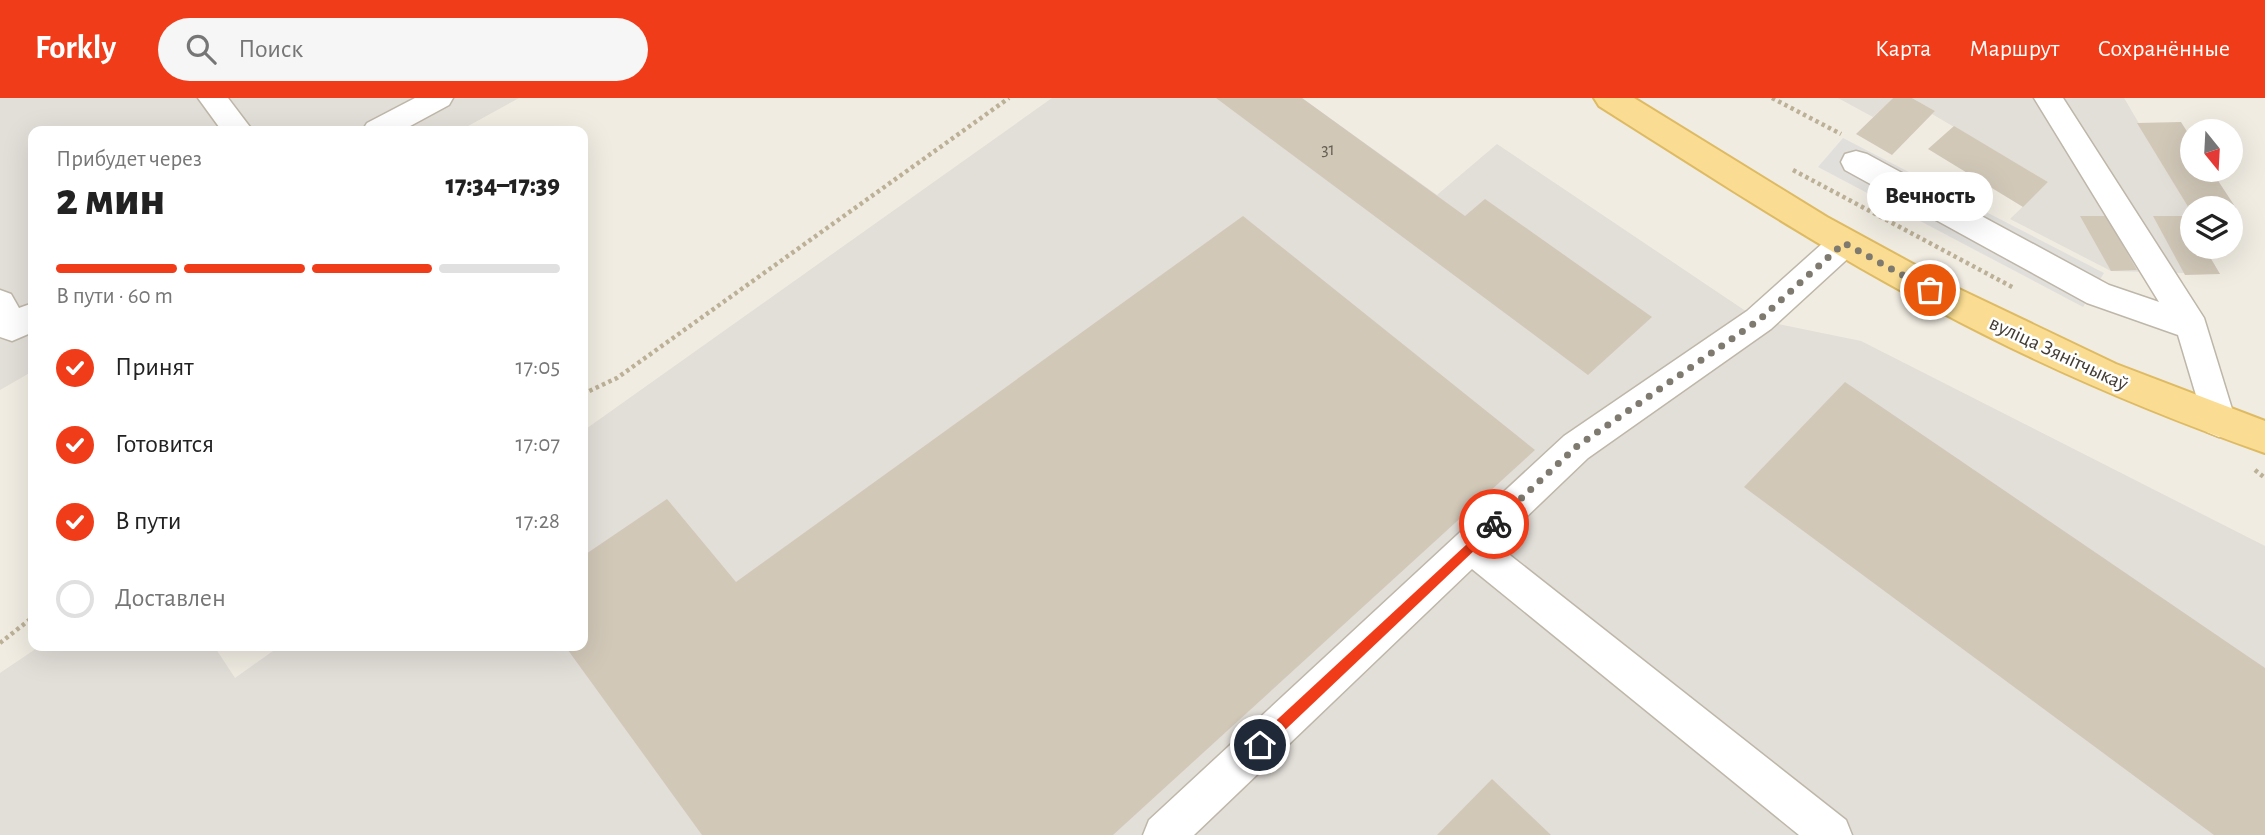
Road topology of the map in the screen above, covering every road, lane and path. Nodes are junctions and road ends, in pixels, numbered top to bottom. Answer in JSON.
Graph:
{"nodes":[{"id":1,"x":212,"y":98,"type":"edge"},
{"id":2,"x":439,"y":98,"type":"edge"},
{"id":3,"x":1009,"y":98,"type":"edge"},
{"id":4,"x":1610,"y":98,"type":"edge"},
{"id":5,"x":1772,"y":98,"type":"edge"},
{"id":6,"x":2048,"y":98,"type":"edge"},
{"id":7,"x":234,"y":126,"type":"edge"},
{"id":8,"x":386,"y":126,"type":"edge"},
{"id":9,"x":1841,"y":134,"type":"dead end"},
{"id":10,"x":1857,"y":162,"type":"dead end"},
{"id":11,"x":1844,"y":243,"type":"junction"},
{"id":12,"x":0,"y":303,"type":"edge"},
{"id":13,"x":28,"y":319,"type":"edge"},
{"id":14,"x":2192,"y":327,"type":"junction"},
{"id":15,"x":588,"y":392,"type":"edge"},
{"id":16,"x":2219,"y":422,"type":"junction"},
{"id":17,"x":2265,"y":437,"type":"edge"},
{"id":18,"x":2265,"y":456,"type":"edge"},
{"id":19,"x":1470,"y":546,"type":"junction"},
{"id":20,"x":28,"y":621,"type":"edge"},
{"id":21,"x":0,"y":643,"type":"edge"},
{"id":22,"x":1164,"y":835,"type":"edge"},
{"id":23,"x":1831,"y":835,"type":"edge"}],
"edges":[{"from":1,"to":7,"type":"lane"},
{"from":2,"to":8,"type":"lane"},
{"from":3,"to":15,"type":"path"},
{"from":4,"to":11,"type":"main road","name":"вуліца Зянітчыкаў"},
{"from":5,"to":9,"type":"path"},
{"from":6,"to":14,"type":"lane"},
{"from":10,"to":14,"type":"lane"},
{"from":11,"to":16,"type":"main road","name":"вуліца Зянітчыкаў"},
{"from":11,"to":19,"type":"lane"},
{"from":12,"to":13,"type":"lane"},
{"from":14,"to":16,"type":"lane"},
{"from":16,"to":17,"type":"main road","name":"вуліца Зянітчыкаў"},
{"from":16,"to":18,"type":"main road"},
{"from":19,"to":22,"type":"lane"},
{"from":19,"to":23,"type":"lane"},
{"from":20,"to":21,"type":"path"}]}
